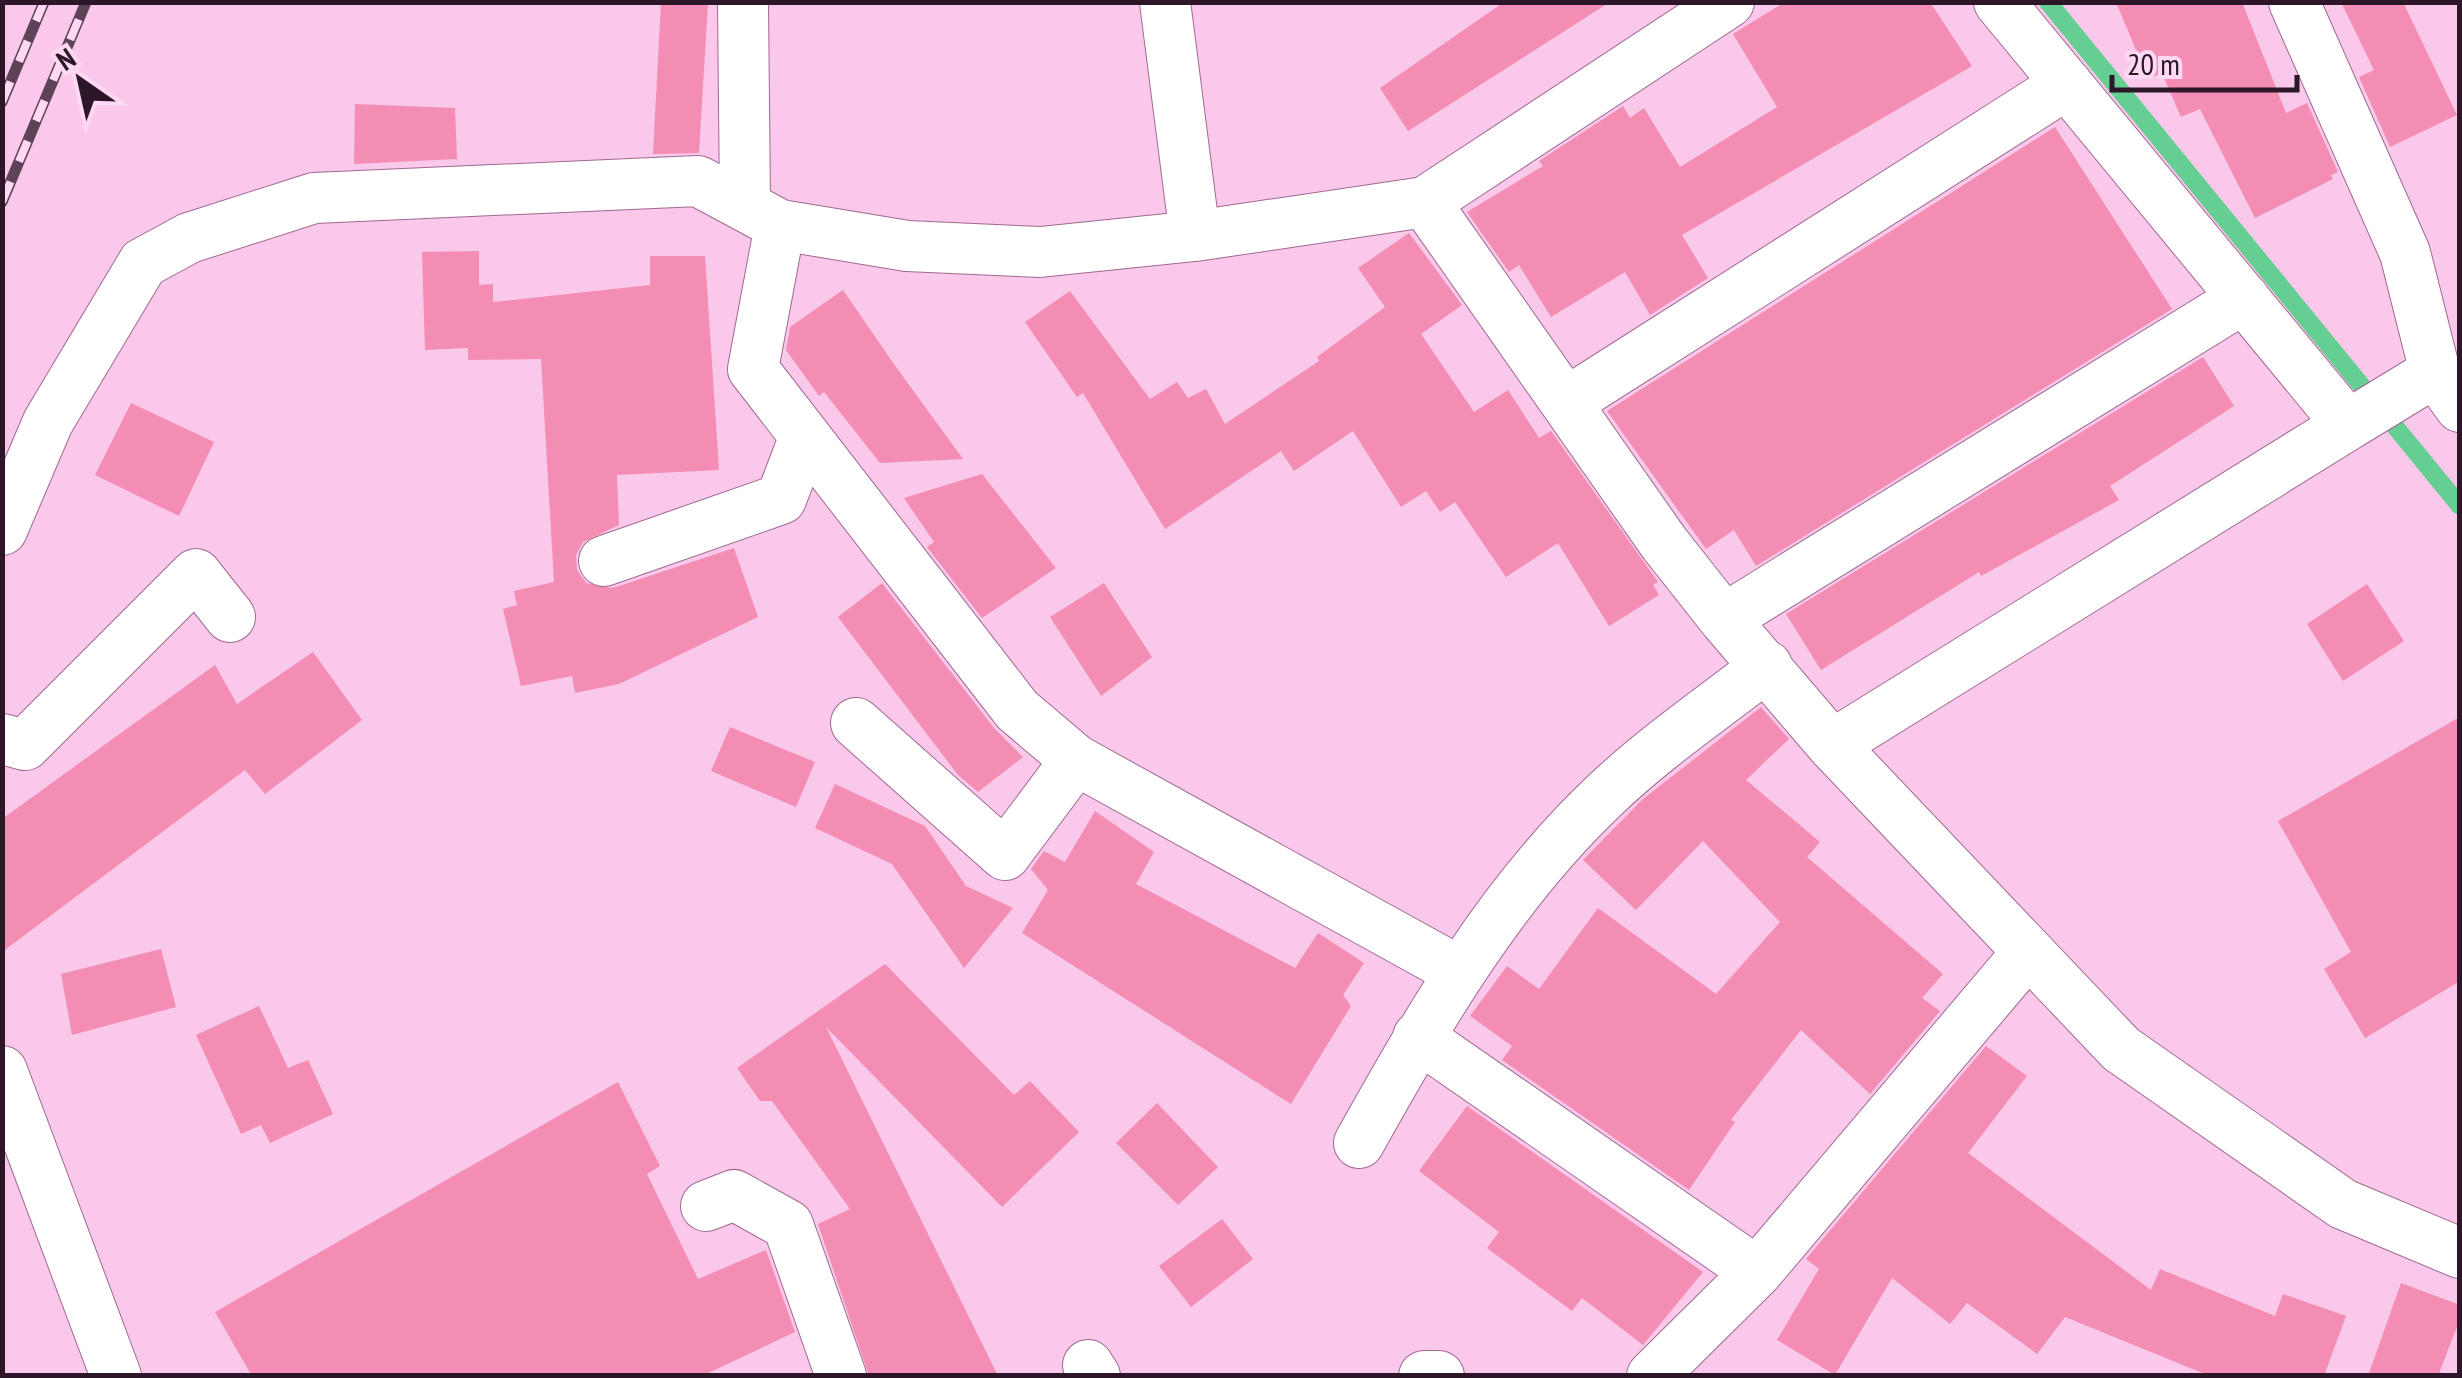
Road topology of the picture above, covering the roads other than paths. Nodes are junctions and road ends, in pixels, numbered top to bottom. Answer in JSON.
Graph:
{"nodes":[{"id":1,"x":743,"y":2,"type":"edge"},
{"id":2,"x":1165,"y":2,"type":"edge"},
{"id":3,"x":1729,"y":2,"type":"edge"},
{"id":4,"x":1999,"y":2,"type":"edge"},
{"id":5,"x":2294,"y":2,"type":"edge"},
{"id":6,"x":2066,"y":84,"type":"junction"},
{"id":7,"x":1425,"y":202,"type":"junction"},
{"id":8,"x":762,"y":215,"type":"junction"},
{"id":9,"x":1195,"y":236,"type":"junction"},
{"id":10,"x":2244,"y":298,"type":"junction"},
{"id":11,"x":2434,"y":389,"type":"edge"},
{"id":12,"x":1567,"y":402,"type":"junction"},
{"id":13,"x":2348,"y":425,"type":"junction"},
{"id":14,"x":805,"y":436,"type":"junction"},
{"id":15,"x":2,"y":530,"type":"edge"},
{"id":16,"x":604,"y":560,"type":"dead end"},
{"id":17,"x":230,"y":617,"type":"dead end"},
{"id":18,"x":1724,"y":619,"type":"junction"},
{"id":19,"x":1766,"y":666,"type":"junction"},
{"id":20,"x":856,"y":723,"type":"dead end"},
{"id":21,"x":2,"y":739,"type":"edge"},
{"id":22,"x":1832,"y":744,"type":"junction"},
{"id":23,"x":1076,"y":760,"type":"junction"},
{"id":24,"x":2028,"y":952,"type":"junction"},
{"id":25,"x":1460,"y":972,"type":"junction"},
{"id":26,"x":1418,"y":1037,"type":"junction"},
{"id":27,"x":2,"y":1071,"type":"edge"},
{"id":28,"x":1359,"y":1143,"type":"dead end"},
{"id":29,"x":706,"y":1206,"type":"dead end"},
{"id":30,"x":2460,"y":1253,"type":"edge"},
{"id":31,"x":1756,"y":1272,"type":"junction"},
{"id":32,"x":116,"y":1376,"type":"edge"},
{"id":33,"x":841,"y":1376,"type":"edge"},
{"id":34,"x":1424,"y":1376,"type":"edge"},
{"id":35,"x":1439,"y":1376,"type":"edge"},
{"id":36,"x":1652,"y":1376,"type":"edge"}],
"edges":[{"from":1,"to":8,"type":"street"},
{"from":2,"to":9,"type":"street"},
{"from":3,"to":7,"type":"street"},
{"from":4,"to":6,"type":"street"},
{"from":5,"to":11,"type":"street"},
{"from":6,"to":10,"type":"street"},
{"from":6,"to":12,"type":"street"},
{"from":7,"to":9,"type":"street"},
{"from":7,"to":12,"type":"street"},
{"from":8,"to":9,"type":"street"},
{"from":8,"to":14,"type":"street"},
{"from":8,"to":15,"type":"street"},
{"from":10,"to":13,"type":"street"},
{"from":10,"to":18,"type":"street"},
{"from":11,"to":13,"type":"street"},
{"from":12,"to":18,"type":"street"},
{"from":13,"to":22,"type":"street"},
{"from":14,"to":16,"type":"street"},
{"from":14,"to":23,"type":"street"},
{"from":17,"to":21,"type":"street"},
{"from":18,"to":19,"type":"street"},
{"from":19,"to":22,"type":"street"},
{"from":19,"to":25,"type":"street"},
{"from":20,"to":23,"type":"street"},
{"from":22,"to":24,"type":"street"},
{"from":23,"to":25,"type":"street"},
{"from":24,"to":30,"type":"street"},
{"from":24,"to":31,"type":"street"},
{"from":25,"to":26,"type":"street"},
{"from":26,"to":28,"type":"street"},
{"from":26,"to":31,"type":"street"},
{"from":27,"to":32,"type":"street"},
{"from":29,"to":33,"type":"street"},
{"from":31,"to":36,"type":"street"},
{"from":34,"to":35,"type":"street"}]}
